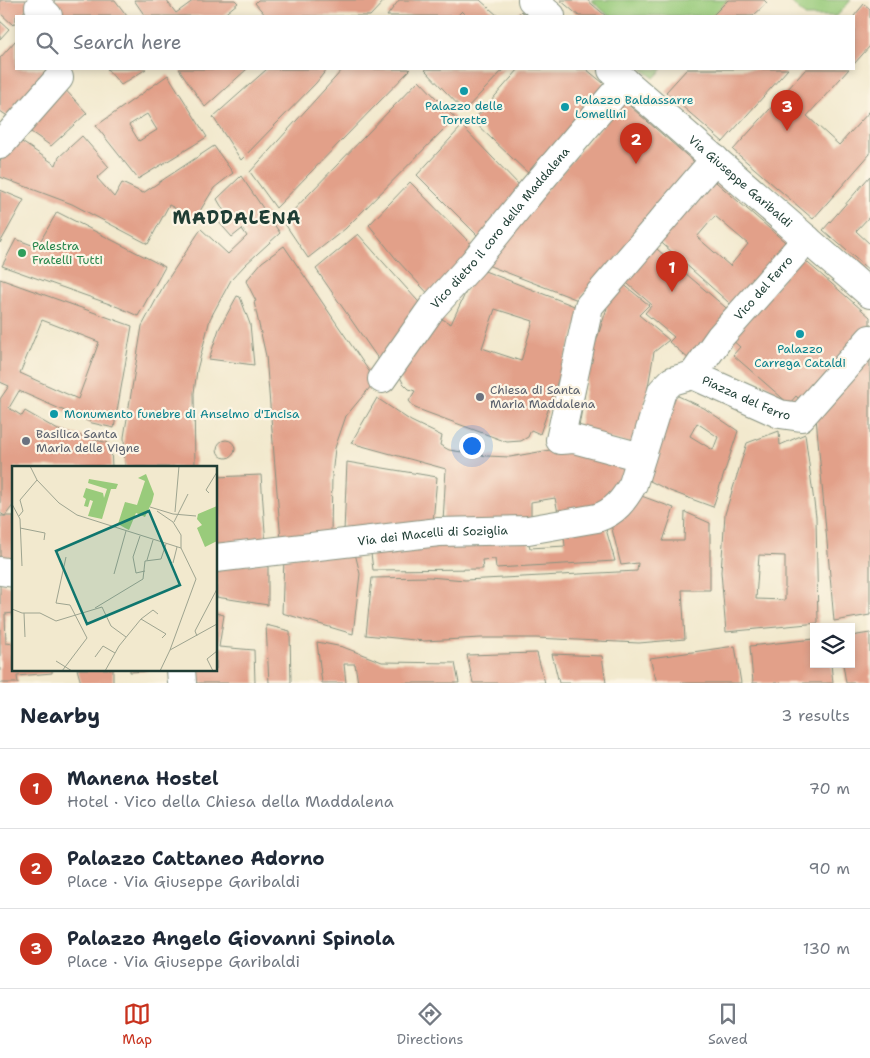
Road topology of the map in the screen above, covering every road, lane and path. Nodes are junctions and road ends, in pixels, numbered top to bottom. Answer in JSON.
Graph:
{"nodes":[{"id":1,"x":532,"y":0,"type":"edge"},
{"id":2,"x":550,"y":15,"type":"edge"},
{"id":3,"x":618,"y":75,"type":"edge"},
{"id":4,"x":59,"y":78,"type":"dead end"},
{"id":5,"x":0,"y":145,"type":"edge"},
{"id":6,"x":715,"y":159,"type":"junction"},
{"id":7,"x":807,"y":239,"type":"junction"},
{"id":8,"x":870,"y":294,"type":"edge"},
{"id":9,"x":720,"y":337,"type":"joint"},
{"id":10,"x":870,"y":339,"type":"edge"},
{"id":11,"x":693,"y":375,"type":"junction"},
{"id":12,"x":382,"y":379,"type":"dead end"},
{"id":13,"x":662,"y":391,"type":"joint"},
{"id":14,"x":641,"y":457,"type":"junction"},
{"id":15,"x":218,"y":558,"type":"edge"},
{"id":16,"x":181,"y":670,"type":"edge"},
{"id":17,"x":182,"y":683,"type":"edge"}],
"edges":[{"from":1,"to":2,"type":"street"},
{"from":3,"to":6,"type":"street","name":"Via Giuseppe Garibaldi"},
{"from":3,"to":12,"type":"street","name":"Vico dietro il coro della Maddalena"},
{"from":4,"to":5,"type":"street"},
{"from":6,"to":7,"type":"street","name":"Via Giuseppe Garibaldi"},
{"from":6,"to":14,"type":"street"},
{"from":7,"to":8,"type":"street","name":"Via Giuseppe Garibaldi"},
{"from":7,"to":9,"type":"street","name":"Vico del Ferro"},
{"from":9,"to":11,"type":"street","name":"Piazza del Ferro"},
{"from":10,"to":11,"type":"street","name":"Piazza del Ferro"},
{"from":11,"to":13,"type":"street","name":"Piazza del Ferro"},
{"from":13,"to":14,"type":"street","name":"Via dei Macelli di Soziglia"},
{"from":14,"to":15,"type":"street","name":"Via dei Macelli di Soziglia"},
{"from":16,"to":17,"type":"street"}]}
